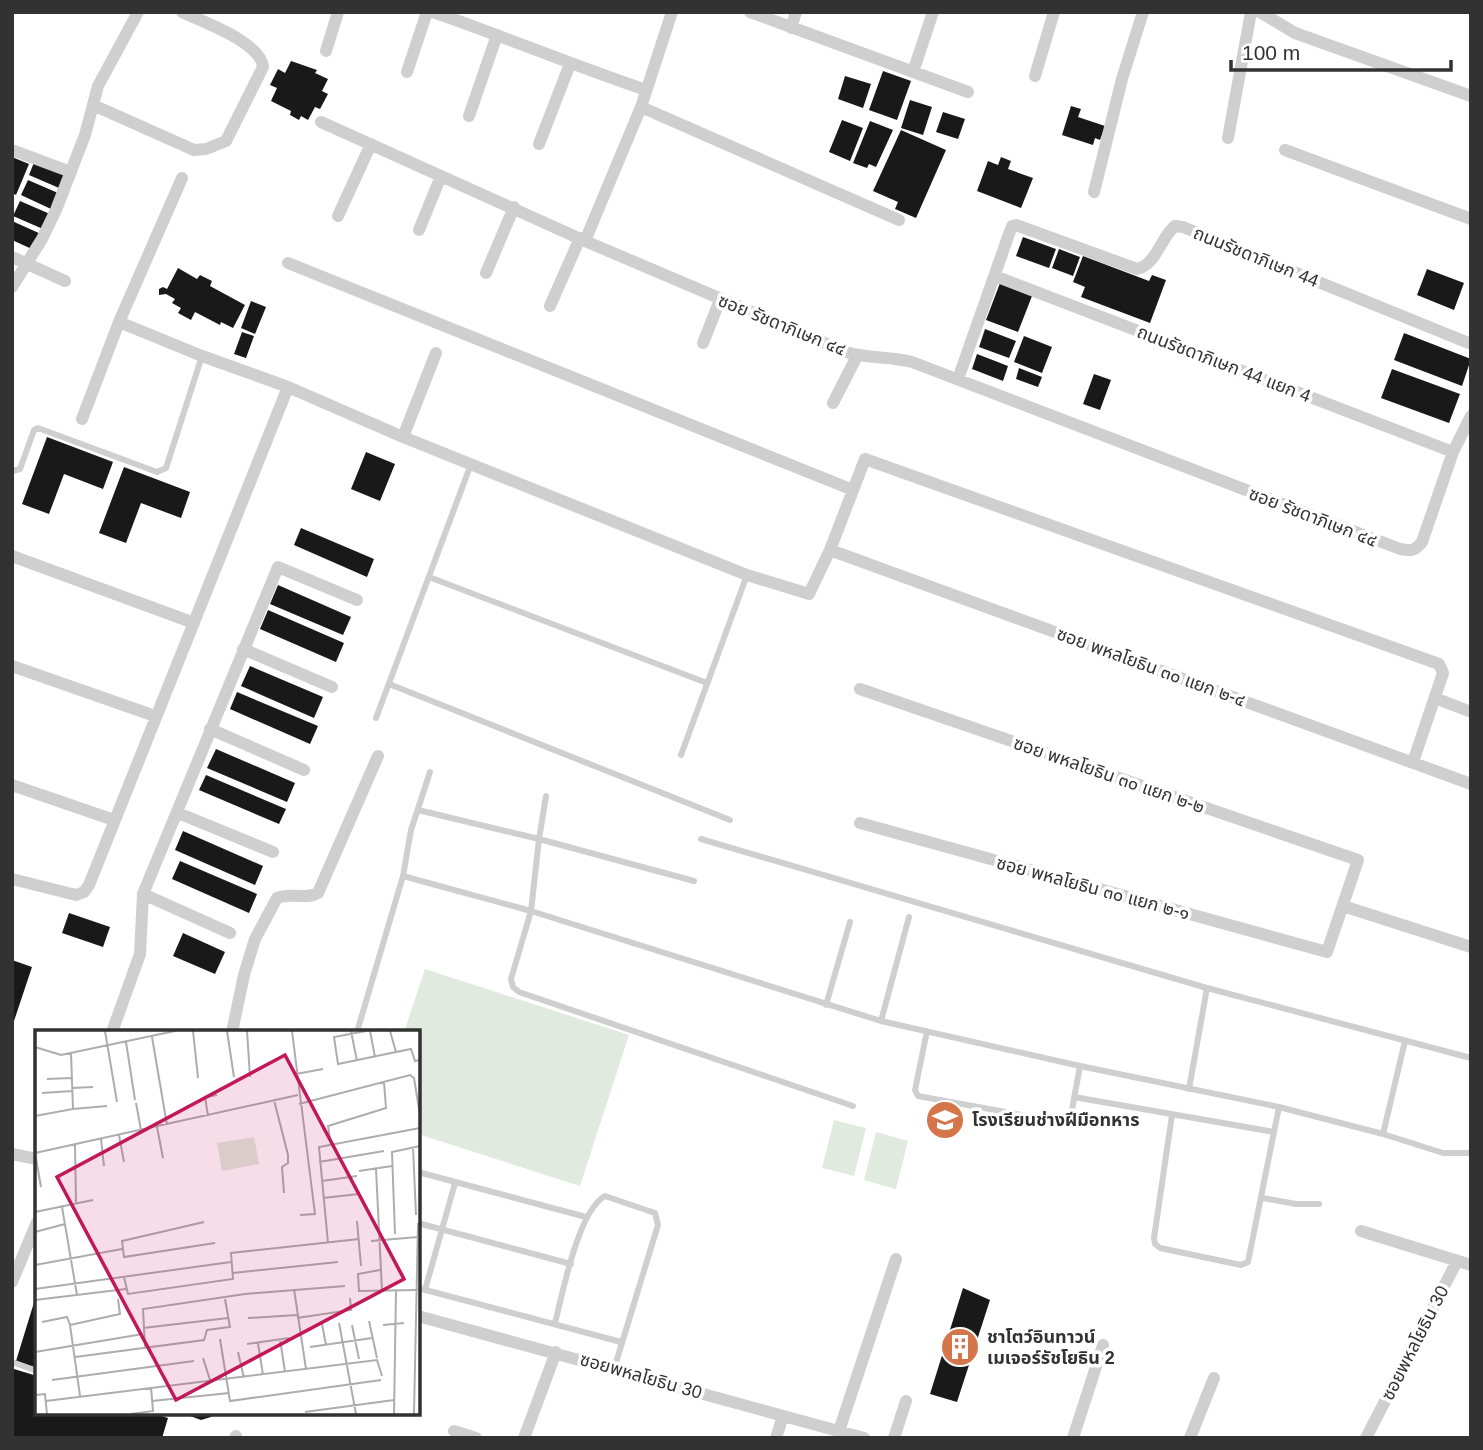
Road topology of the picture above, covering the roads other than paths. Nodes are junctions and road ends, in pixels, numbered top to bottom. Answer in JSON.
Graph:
{"nodes":[{"id":1,"x":138,"y":12,"type":"edge"},
{"id":2,"x":182,"y":12,"type":"edge"},
{"id":3,"x":338,"y":12,"type":"edge"},
{"id":4,"x":427,"y":12,"type":"edge"},
{"id":5,"x":433,"y":12,"type":"edge"},
{"id":6,"x":672,"y":12,"type":"edge"},
{"id":7,"x":750,"y":12,"type":"edge"},
{"id":8,"x":796,"y":12,"type":"edge"},
{"id":9,"x":933,"y":12,"type":"edge"},
{"id":10,"x":1054,"y":12,"type":"edge"},
{"id":11,"x":1143,"y":12,"type":"edge"},
{"id":12,"x":1251,"y":12,"type":"edge"},
{"id":13,"x":1259,"y":12,"type":"edge"},
{"id":14,"x":791,"y":28,"type":"junction"},
{"id":15,"x":497,"y":35,"type":"junction"},
{"id":16,"x":326,"y":51,"type":"dead end"},
{"id":17,"x":570,"y":64,"type":"junction"},
{"id":18,"x":407,"y":72,"type":"dead end"},
{"id":19,"x":913,"y":72,"type":"junction"},
{"id":20,"x":1035,"y":76,"type":"dead end"},
{"id":21,"x":646,"y":90,"type":"junction"},
{"id":22,"x":968,"y":92,"type":"dead end"},
{"id":23,"x":1471,"y":96,"type":"edge"},
{"id":24,"x":93,"y":105,"type":"junction"},
{"id":25,"x":640,"y":107,"type":"junction"},
{"id":26,"x":469,"y":116,"type":"dead end"},
{"id":27,"x":321,"y":122,"type":"dead end"},
{"id":28,"x":1228,"y":138,"type":"dead end"},
{"id":29,"x":371,"y":144,"type":"junction"},
{"id":30,"x":539,"y":144,"type":"dead end"},
{"id":31,"x":12,"y":150,"type":"edge"},
{"id":32,"x":1285,"y":150,"type":"dead end"},
{"id":33,"x":71,"y":172,"type":"junction"},
{"id":34,"x":441,"y":176,"type":"junction"},
{"id":35,"x":182,"y":178,"type":"dead end"},
{"id":36,"x":1094,"y":192,"type":"dead end"},
{"id":37,"x":514,"y":207,"type":"junction"},
{"id":38,"x":338,"y":216,"type":"dead end"},
{"id":39,"x":1471,"y":219,"type":"edge"},
{"id":40,"x":899,"y":220,"type":"dead end"},
{"id":41,"x":419,"y":230,"type":"dead end"},
{"id":42,"x":582,"y":239,"type":"junction"},
{"id":43,"x":12,"y":257,"type":"edge"},
{"id":44,"x":288,"y":263,"type":"dead end"},
{"id":45,"x":28,"y":264,"type":"junction"},
{"id":46,"x":486,"y":273,"type":"dead end"},
{"id":47,"x":995,"y":276,"type":"junction"},
{"id":48,"x":65,"y":281,"type":"dead end"},
{"id":49,"x":12,"y":287,"type":"edge"},
{"id":50,"x":720,"y":300,"type":"junction"},
{"id":51,"x":550,"y":306,"type":"dead end"},
{"id":52,"x":119,"y":322,"type":"junction"},
{"id":53,"x":703,"y":343,"type":"dead end"},
{"id":54,"x":1471,"y":344,"type":"edge"},
{"id":55,"x":436,"y":353,"type":"dead end"},
{"id":56,"x":202,"y":356,"type":"junction"},
{"id":57,"x":858,"y":356,"type":"junction"},
{"id":58,"x":958,"y":379,"type":"junction"},
{"id":59,"x":288,"y":387,"type":"junction"},
{"id":60,"x":833,"y":403,"type":"dead end"},
{"id":61,"x":82,"y":419,"type":"dead end"},
{"id":62,"x":1470,"y":421,"type":"edge"},
{"id":63,"x":402,"y":438,"type":"junction"},
{"id":64,"x":1453,"y":452,"type":"junction"},
{"id":65,"x":471,"y":464,"type":"junction"},
{"id":66,"x":12,"y":471,"type":"edge"},
{"id":67,"x":853,"y":490,"type":"junction"},
{"id":68,"x":830,"y":551,"type":"junction"},
{"id":69,"x":12,"y":556,"type":"edge"},
{"id":70,"x":747,"y":575,"type":"junction"},
{"id":71,"x":429,"y":576,"type":"junction"},
{"id":72,"x":357,"y":600,"type":"dead end"},
{"id":73,"x":194,"y":623,"type":"junction"},
{"id":74,"x":243,"y":649,"type":"junction"},
{"id":75,"x":12,"y":666,"type":"edge"},
{"id":76,"x":707,"y":683,"type":"junction"},
{"id":77,"x":389,"y":684,"type":"junction"},
{"id":78,"x":332,"y":687,"type":"dead end"},
{"id":79,"x":860,"y":689,"type":"dead end"},
{"id":80,"x":1434,"y":698,"type":"junction"},
{"id":81,"x":1471,"y":712,"type":"edge"},
{"id":82,"x":155,"y":716,"type":"junction"},
{"id":83,"x":376,"y":718,"type":"dead end"},
{"id":84,"x":210,"y":729,"type":"junction"},
{"id":85,"x":681,"y":755,"type":"dead end"},
{"id":86,"x":378,"y":756,"type":"dead end"},
{"id":87,"x":1413,"y":762,"type":"junction"},
{"id":88,"x":304,"y":770,"type":"dead end"},
{"id":89,"x":430,"y":772,"type":"dead end"},
{"id":90,"x":1471,"y":784,"type":"edge"},
{"id":91,"x":12,"y":785,"type":"edge"},
{"id":92,"x":546,"y":796,"type":"dead end"},
{"id":93,"x":418,"y":810,"type":"junction"},
{"id":94,"x":178,"y":813,"type":"junction"},
{"id":95,"x":114,"y":820,"type":"junction"},
{"id":96,"x":730,"y":820,"type":"dead end"},
{"id":97,"x":860,"y":823,"type":"dead end"},
{"id":98,"x":538,"y":839,"type":"junction"},
{"id":99,"x":701,"y":839,"type":"dead end"},
{"id":100,"x":272,"y":852,"type":"dead end"},
{"id":101,"x":402,"y":876,"type":"junction"},
{"id":102,"x":12,"y":879,"type":"edge"},
{"id":103,"x":694,"y":881,"type":"dead end"},
{"id":104,"x":143,"y":894,"type":"junction"},
{"id":105,"x":1343,"y":906,"type":"junction"},
{"id":106,"x":531,"y":911,"type":"junction"},
{"id":107,"x":909,"y":917,"type":"dead end"},
{"id":108,"x":850,"y":922,"type":"dead end"},
{"id":109,"x":230,"y":933,"type":"dead end"},
{"id":110,"x":1471,"y":947,"type":"edge"},
{"id":111,"x":1207,"y":988,"type":"junction"},
{"id":112,"x":826,"y":1005,"type":"junction"},
{"id":113,"x":881,"y":1021,"type":"junction"},
{"id":114,"x":113,"y":1030,"type":"edge"},
{"id":115,"x":232,"y":1030,"type":"edge"},
{"id":116,"x":359,"y":1030,"type":"edge"},
{"id":117,"x":928,"y":1031,"type":"junction"},
{"id":118,"x":1405,"y":1041,"type":"junction"},
{"id":119,"x":1471,"y":1058,"type":"edge"},
{"id":120,"x":1080,"y":1066,"type":"junction"},
{"id":121,"x":1189,"y":1089,"type":"junction"},
{"id":122,"x":1074,"y":1097,"type":"junction"},
{"id":123,"x":853,"y":1106,"type":"dead end"},
{"id":124,"x":1279,"y":1107,"type":"junction"},
{"id":125,"x":1172,"y":1115,"type":"junction"},
{"id":126,"x":1274,"y":1132,"type":"junction"},
{"id":127,"x":1383,"y":1134,"type":"junction"},
{"id":128,"x":1471,"y":1153,"type":"edge"},
{"id":129,"x":12,"y":1154,"type":"edge"},
{"id":130,"x":35,"y":1159,"type":"edge"},
{"id":131,"x":420,"y":1173,"type":"edge"},
{"id":132,"x":455,"y":1183,"type":"junction"},
{"id":133,"x":1263,"y":1198,"type":"junction"},
{"id":134,"x":1319,"y":1204,"type":"dead end"},
{"id":135,"x":586,"y":1217,"type":"junction"},
{"id":136,"x":420,"y":1224,"type":"edge"},
{"id":137,"x":35,"y":1227,"type":"edge"},
{"id":138,"x":442,"y":1230,"type":"junction"},
{"id":139,"x":1361,"y":1231,"type":"dead end"},
{"id":140,"x":896,"y":1259,"type":"dead end"},
{"id":141,"x":1457,"y":1261,"type":"junction"},
{"id":142,"x":571,"y":1264,"type":"junction"},
{"id":143,"x":1471,"y":1265,"type":"edge"},
{"id":144,"x":12,"y":1282,"type":"edge"},
{"id":145,"x":422,"y":1289,"type":"edge"},
{"id":146,"x":420,"y":1317,"type":"edge"},
{"id":147,"x":555,"y":1323,"type":"junction"},
{"id":148,"x":621,"y":1342,"type":"junction"},
{"id":149,"x":1103,"y":1345,"type":"dead end"},
{"id":150,"x":556,"y":1353,"type":"junction"},
{"id":151,"x":12,"y":1362,"type":"edge"},
{"id":152,"x":614,"y":1369,"type":"junction"},
{"id":153,"x":35,"y":1370,"type":"edge"},
{"id":154,"x":1214,"y":1378,"type":"dead end"},
{"id":155,"x":906,"y":1401,"type":"dead end"},
{"id":156,"x":783,"y":1416,"type":"junction"},
{"id":157,"x":454,"y":1431,"type":"dead end"},
{"id":158,"x":839,"y":1431,"type":"junction"},
{"id":159,"x":476,"y":1438,"type":"edge"},
{"id":160,"x":524,"y":1438,"type":"edge"},
{"id":161,"x":776,"y":1438,"type":"edge"},
{"id":162,"x":864,"y":1438,"type":"edge"},
{"id":163,"x":894,"y":1438,"type":"edge"},
{"id":164,"x":1073,"y":1438,"type":"edge"},
{"id":165,"x":1190,"y":1438,"type":"edge"},
{"id":166,"x":1366,"y":1438,"type":"edge"}],
"edges":[{"from":1,"to":24,"type":"street"},
{"from":2,"to":24,"type":"street"},
{"from":3,"to":16,"type":"street"},
{"from":4,"to":18,"type":"street"},
{"from":5,"to":15,"type":"street"},
{"from":6,"to":21,"type":"street"},
{"from":7,"to":14,"type":"street"},
{"from":8,"to":14,"type":"street"},
{"from":9,"to":19,"type":"street"},
{"from":10,"to":20,"type":"street"},
{"from":11,"to":36,"type":"street"},
{"from":12,"to":28,"type":"street"},
{"from":13,"to":23,"type":"street"},
{"from":14,"to":19,"type":"street"},
{"from":15,"to":17,"type":"street"},
{"from":15,"to":26,"type":"street"},
{"from":17,"to":21,"type":"street"},
{"from":17,"to":30,"type":"street"},
{"from":19,"to":22,"type":"street"},
{"from":21,"to":25,"type":"street"},
{"from":24,"to":33,"type":"street"},
{"from":25,"to":40,"type":"street"},
{"from":25,"to":42,"type":"street"},
{"from":27,"to":29,"type":"street","name":"ซอย รัชดาภิเษก ๔๔"},
{"from":29,"to":34,"type":"street","name":"ซอย รัชดาภิเษก ๔๔"},
{"from":29,"to":38,"type":"street"},
{"from":31,"to":33,"type":"street"},
{"from":32,"to":39,"type":"street"},
{"from":33,"to":45,"type":"street"},
{"from":34,"to":37,"type":"street","name":"ซอย รัชดาภิเษก ๔๔"},
{"from":34,"to":41,"type":"street"},
{"from":35,"to":52,"type":"street"},
{"from":37,"to":42,"type":"street","name":"ซอย รัชดาภิเษก ๔๔"},
{"from":37,"to":46,"type":"street"},
{"from":42,"to":50,"type":"street","name":"ซอย รัชดาภิเษก ๔๔"},
{"from":42,"to":51,"type":"street"},
{"from":43,"to":45,"type":"street"},
{"from":44,"to":67,"type":"street"},
{"from":45,"to":48,"type":"street"},
{"from":45,"to":49,"type":"street"},
{"from":47,"to":54,"type":"street","name":"ถนนรัชดาภิเษก 44"},
{"from":47,"to":58,"type":"street","name":"ถนนรัชดาภิเษก 44"},
{"from":47,"to":64,"type":"street","name":"ถนนรัชดาภิเษก 44 แยก 4"},
{"from":50,"to":53,"type":"street"},
{"from":50,"to":57,"type":"street","name":"ซอย รัชดาภิเษก ๔๔"},
{"from":52,"to":56,"type":"street"},
{"from":52,"to":61,"type":"street"},
{"from":55,"to":63,"type":"street"},
{"from":56,"to":59,"type":"street"},
{"from":56,"to":66,"type":"lane"},
{"from":57,"to":58,"type":"street","name":"ซอย รัชดาภิเษก ๔๔"},
{"from":57,"to":60,"type":"street"},
{"from":58,"to":64,"type":"street","name":"ซอย รัชดาภิเษก ๔๔"},
{"from":59,"to":63,"type":"street"},
{"from":59,"to":73,"type":"street"},
{"from":62,"to":64,"type":"street"},
{"from":63,"to":65,"type":"street"},
{"from":65,"to":70,"type":"street"},
{"from":65,"to":71,"type":"lane"},
{"from":67,"to":68,"type":"street"},
{"from":67,"to":80,"type":"street"},
{"from":68,"to":70,"type":"street"},
{"from":68,"to":87,"type":"street","name":"ซอย พหลโยธิน ๓๐ แยก ๒-๔"},
{"from":69,"to":73,"type":"street"},
{"from":70,"to":76,"type":"lane"},
{"from":71,"to":76,"type":"lane"},
{"from":71,"to":77,"type":"lane"},
{"from":72,"to":74,"type":"street"},
{"from":73,"to":82,"type":"street"},
{"from":74,"to":78,"type":"street"},
{"from":74,"to":84,"type":"street"},
{"from":75,"to":82,"type":"street"},
{"from":76,"to":85,"type":"lane"},
{"from":77,"to":83,"type":"lane"},
{"from":77,"to":96,"type":"lane"},
{"from":79,"to":105,"type":"street","name":"ซอย พหลโยธิน ๓๐ แยก ๒-๒"},
{"from":80,"to":81,"type":"street"},
{"from":80,"to":87,"type":"street"},
{"from":82,"to":95,"type":"street"},
{"from":84,"to":88,"type":"street"},
{"from":84,"to":94,"type":"street"},
{"from":86,"to":115,"type":"street"},
{"from":87,"to":90,"type":"street","name":"ซอย พหลโยธิน ๓๐ แยก ๒-๔"},
{"from":89,"to":93,"type":"lane"},
{"from":91,"to":95,"type":"street"},
{"from":92,"to":98,"type":"lane"},
{"from":93,"to":98,"type":"lane"},
{"from":93,"to":101,"type":"lane"},
{"from":94,"to":100,"type":"street"},
{"from":94,"to":104,"type":"street"},
{"from":95,"to":102,"type":"street"},
{"from":97,"to":105,"type":"street","name":"ซอย พหลโยธิน ๓๐ แยก ๒-๑"},
{"from":98,"to":103,"type":"lane"},
{"from":98,"to":106,"type":"lane"},
{"from":99,"to":111,"type":"lane"},
{"from":101,"to":106,"type":"lane"},
{"from":101,"to":116,"type":"lane"},
{"from":104,"to":109,"type":"street"},
{"from":104,"to":114,"type":"street"},
{"from":105,"to":110,"type":"street"},
{"from":106,"to":112,"type":"lane"},
{"from":106,"to":123,"type":"lane"},
{"from":107,"to":113,"type":"lane"},
{"from":108,"to":112,"type":"lane"},
{"from":111,"to":118,"type":"lane"},
{"from":111,"to":121,"type":"lane"},
{"from":112,"to":113,"type":"lane"},
{"from":113,"to":117,"type":"lane"},
{"from":117,"to":120,"type":"lane"},
{"from":117,"to":122,"type":"lane"},
{"from":118,"to":119,"type":"lane"},
{"from":118,"to":127,"type":"lane"},
{"from":120,"to":121,"type":"lane"},
{"from":120,"to":122,"type":"lane"},
{"from":121,"to":124,"type":"lane"},
{"from":122,"to":125,"type":"lane"},
{"from":124,"to":126,"type":"lane"},
{"from":124,"to":127,"type":"lane"},
{"from":125,"to":126,"type":"lane"},
{"from":125,"to":133,"type":"lane"},
{"from":126,"to":133,"type":"lane"},
{"from":127,"to":128,"type":"lane"},
{"from":129,"to":130,"type":"street"},
{"from":131,"to":132,"type":"lane"},
{"from":132,"to":135,"type":"lane"},
{"from":132,"to":138,"type":"lane"},
{"from":133,"to":134,"type":"lane"},
{"from":135,"to":142,"type":"lane"},
{"from":135,"to":148,"type":"lane"},
{"from":136,"to":138,"type":"lane"},
{"from":137,"to":144,"type":"street"},
{"from":138,"to":142,"type":"lane"},
{"from":138,"to":145,"type":"lane"},
{"from":139,"to":141,"type":"street"},
{"from":140,"to":158,"type":"street"},
{"from":141,"to":143,"type":"street"},
{"from":141,"to":166,"type":"street","name":"ซอยพหลโยธิน 30"},
{"from":142,"to":147,"type":"lane"},
{"from":145,"to":147,"type":"lane"},
{"from":146,"to":150,"type":"street","name":"ซอยพหลโยธิน 30"},
{"from":147,"to":148,"type":"lane"},
{"from":148,"to":152,"type":"lane"},
{"from":149,"to":164,"type":"street"},
{"from":150,"to":152,"type":"street","name":"ซอยพหลโยธิน 30"},
{"from":150,"to":160,"type":"street"},
{"from":151,"to":153,"type":"lane"},
{"from":152,"to":156,"type":"street","name":"ซอยพหลโยธิน 30"},
{"from":154,"to":165,"type":"street"},
{"from":155,"to":163,"type":"street"},
{"from":156,"to":158,"type":"street","name":"ซอยพหลโยธิน 30"},
{"from":156,"to":161,"type":"street"},
{"from":157,"to":159,"type":"street"},
{"from":158,"to":162,"type":"street","name":"ซอยพหลโยธิน 30"}]}
